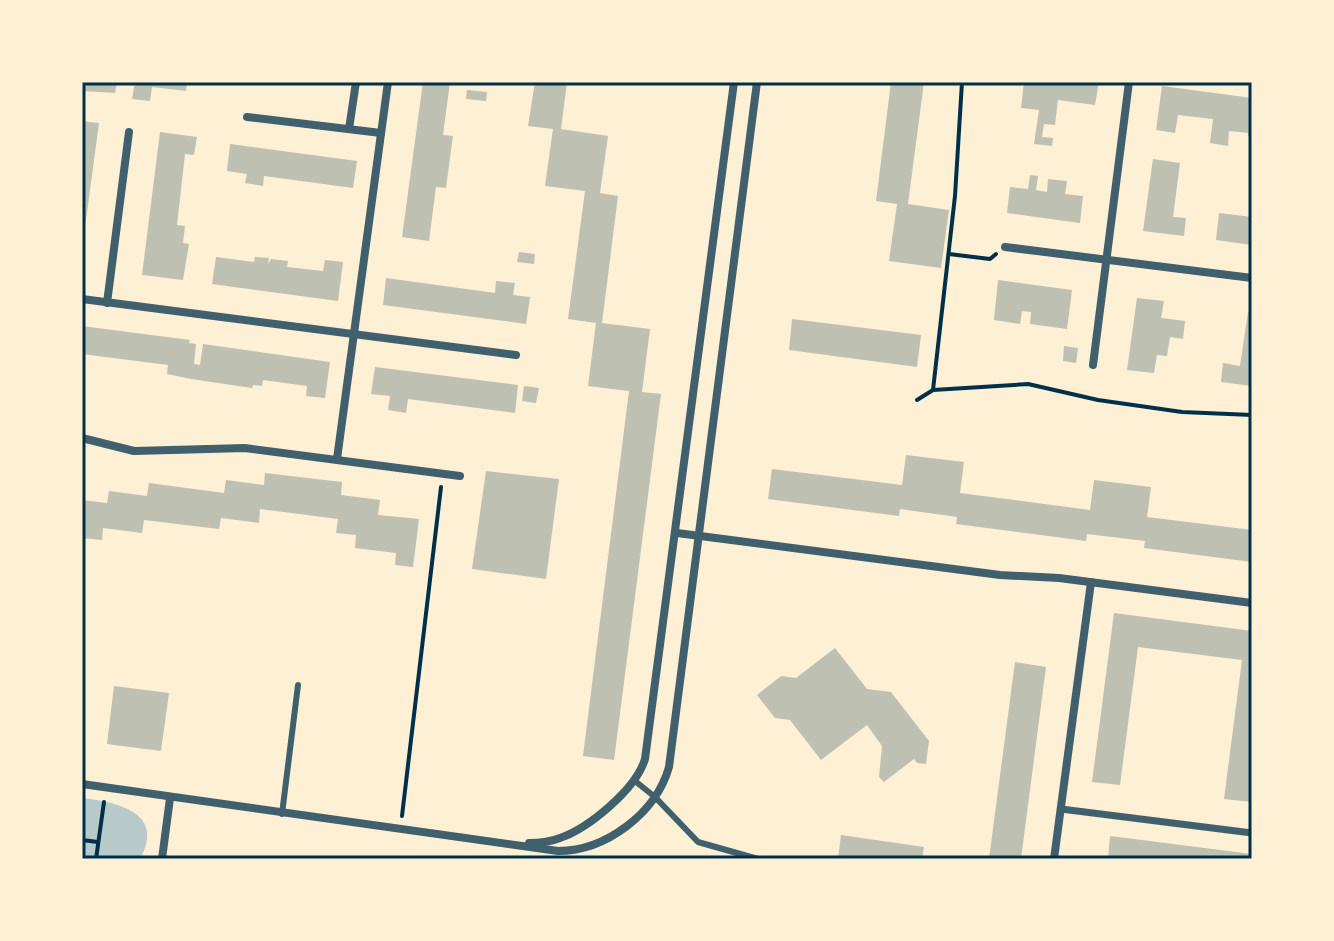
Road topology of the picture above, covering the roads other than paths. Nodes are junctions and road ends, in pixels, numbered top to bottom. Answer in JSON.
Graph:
{"nodes":[{"id":1,"x":356,"y":82,"type":"edge"},
{"id":2,"x":388,"y":82,"type":"edge"},
{"id":3,"x":734,"y":82,"type":"edge"},
{"id":4,"x":757,"y":82,"type":"edge"},
{"id":5,"x":1129,"y":82,"type":"edge"},
{"id":6,"x":247,"y":117,"type":"dead end"},
{"id":7,"x":349,"y":129,"type":"junction"},
{"id":8,"x":129,"y":132,"type":"dead end"},
{"id":9,"x":381,"y":133,"type":"junction"},
{"id":10,"x":1005,"y":247,"type":"road end"},
{"id":11,"x":1106,"y":260,"type":"junction"},
{"id":12,"x":1252,"y":278,"type":"edge"},
{"id":13,"x":82,"y":299,"type":"edge"},
{"id":14,"x":107,"y":303,"type":"junction"},
{"id":15,"x":354,"y":334,"type":"junction"},
{"id":16,"x":516,"y":355,"type":"dead end"},
{"id":17,"x":1093,"y":365,"type":"dead end"},
{"id":18,"x":82,"y":438,"type":"edge"},
{"id":19,"x":337,"y":459,"type":"junction"},
{"id":20,"x":460,"y":476,"type":"dead end"},
{"id":21,"x":677,"y":533,"type":"junction"},
{"id":22,"x":700,"y":536,"type":"junction"},
{"id":23,"x":1091,"y":582,"type":"junction"},
{"id":24,"x":1252,"y":603,"type":"edge"},
{"id":25,"x":298,"y":685,"type":"dead end"},
{"id":26,"x":635,"y":781,"type":"junction"},
{"id":27,"x":82,"y":784,"type":"edge"},
{"id":28,"x":655,"y":797,"type":"junction"},
{"id":29,"x":170,"y":798,"type":"junction"},
{"id":30,"x":1061,"y":809,"type":"junction"},
{"id":31,"x":282,"y":814,"type":"junction"},
{"id":32,"x":1252,"y":833,"type":"edge"},
{"id":33,"x":512,"y":844,"type":"junction"},
{"id":34,"x":162,"y":859,"type":"edge"},
{"id":35,"x":758,"y":859,"type":"edge"},
{"id":36,"x":1054,"y":859,"type":"edge"}],
"edges":[{"from":1,"to":7,"type":"street"},
{"from":2,"to":9,"type":"street"},
{"from":3,"to":21,"type":"street"},
{"from":4,"to":22,"type":"street"},
{"from":5,"to":11,"type":"street"},
{"from":6,"to":7,"type":"street"},
{"from":7,"to":9,"type":"street"},
{"from":8,"to":14,"type":"street"},
{"from":9,"to":15,"type":"street"},
{"from":10,"to":11,"type":"street"},
{"from":11,"to":12,"type":"street"},
{"from":11,"to":17,"type":"street"},
{"from":13,"to":14,"type":"street"},
{"from":14,"to":15,"type":"street"},
{"from":15,"to":16,"type":"street"},
{"from":15,"to":19,"type":"street"},
{"from":18,"to":19,"type":"street"},
{"from":19,"to":20,"type":"street"},
{"from":21,"to":22,"type":"street"},
{"from":21,"to":26,"type":"street"},
{"from":22,"to":23,"type":"street"},
{"from":22,"to":28,"type":"street"},
{"from":23,"to":24,"type":"street"},
{"from":23,"to":30,"type":"street"},
{"from":25,"to":31,"type":"lane"},
{"from":26,"to":28,"type":"lane"},
{"from":26,"to":33,"type":"street"},
{"from":27,"to":29,"type":"street"},
{"from":28,"to":33,"type":"street"},
{"from":28,"to":35,"type":"lane"},
{"from":29,"to":31,"type":"street"},
{"from":29,"to":34,"type":"street"},
{"from":30,"to":32,"type":"street"},
{"from":30,"to":36,"type":"street"},
{"from":31,"to":33,"type":"street"}]}
